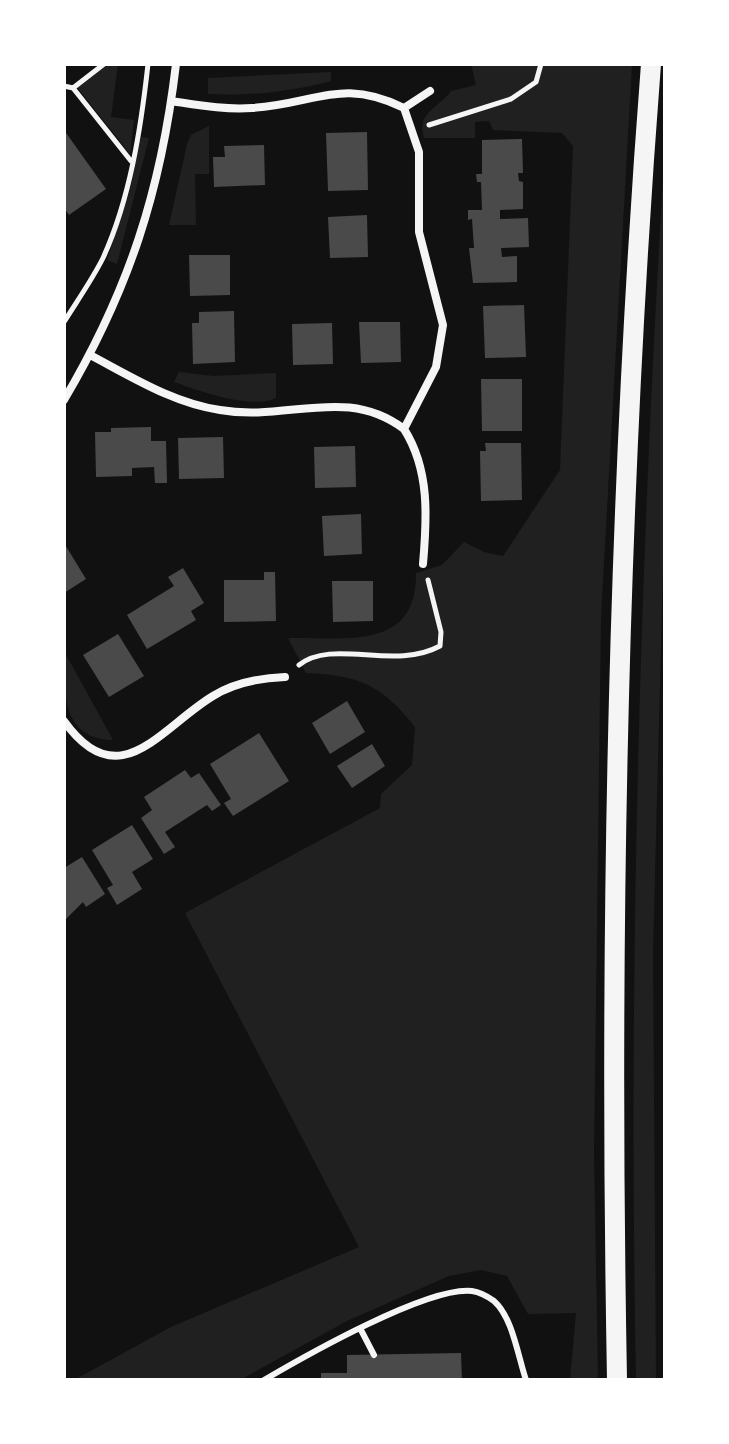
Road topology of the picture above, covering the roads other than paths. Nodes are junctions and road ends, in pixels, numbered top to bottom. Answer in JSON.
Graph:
{"nodes":[{"id":1,"x":176,"y":64,"type":"edge"},
{"id":2,"x":651,"y":64,"type":"edge"},
{"id":3,"x":430,"y":91,"type":"dead end"},
{"id":4,"x":171,"y":101,"type":"junction"},
{"id":5,"x":404,"y":108,"type":"junction"},
{"id":6,"x":90,"y":355,"type":"junction"},
{"id":7,"x":64,"y":400,"type":"edge"},
{"id":8,"x":404,"y":429,"type":"junction"},
{"id":9,"x":423,"y":564,"type":"road end"},
{"id":10,"x":285,"y":677,"type":"road end"},
{"id":11,"x":64,"y":721,"type":"edge"},
{"id":12,"x":361,"y":1330,"type":"junction"},
{"id":13,"x":374,"y":1355,"type":"dead end"},
{"id":14,"x":264,"y":1380,"type":"edge"},
{"id":15,"x":526,"y":1380,"type":"edge"},
{"id":16,"x":617,"y":1380,"type":"edge"}],
"edges":[{"from":1,"to":4,"type":"street"},
{"from":2,"to":16,"type":"main road"},
{"from":3,"to":5,"type":"street"},
{"from":4,"to":5,"type":"street"},
{"from":4,"to":6,"type":"street"},
{"from":5,"to":8,"type":"street"},
{"from":6,"to":7,"type":"street"},
{"from":6,"to":8,"type":"street"},
{"from":8,"to":9,"type":"street"},
{"from":10,"to":11,"type":"street"},
{"from":12,"to":13,"type":"lane"},
{"from":12,"to":14,"type":"lane"},
{"from":12,"to":15,"type":"lane"}]}
